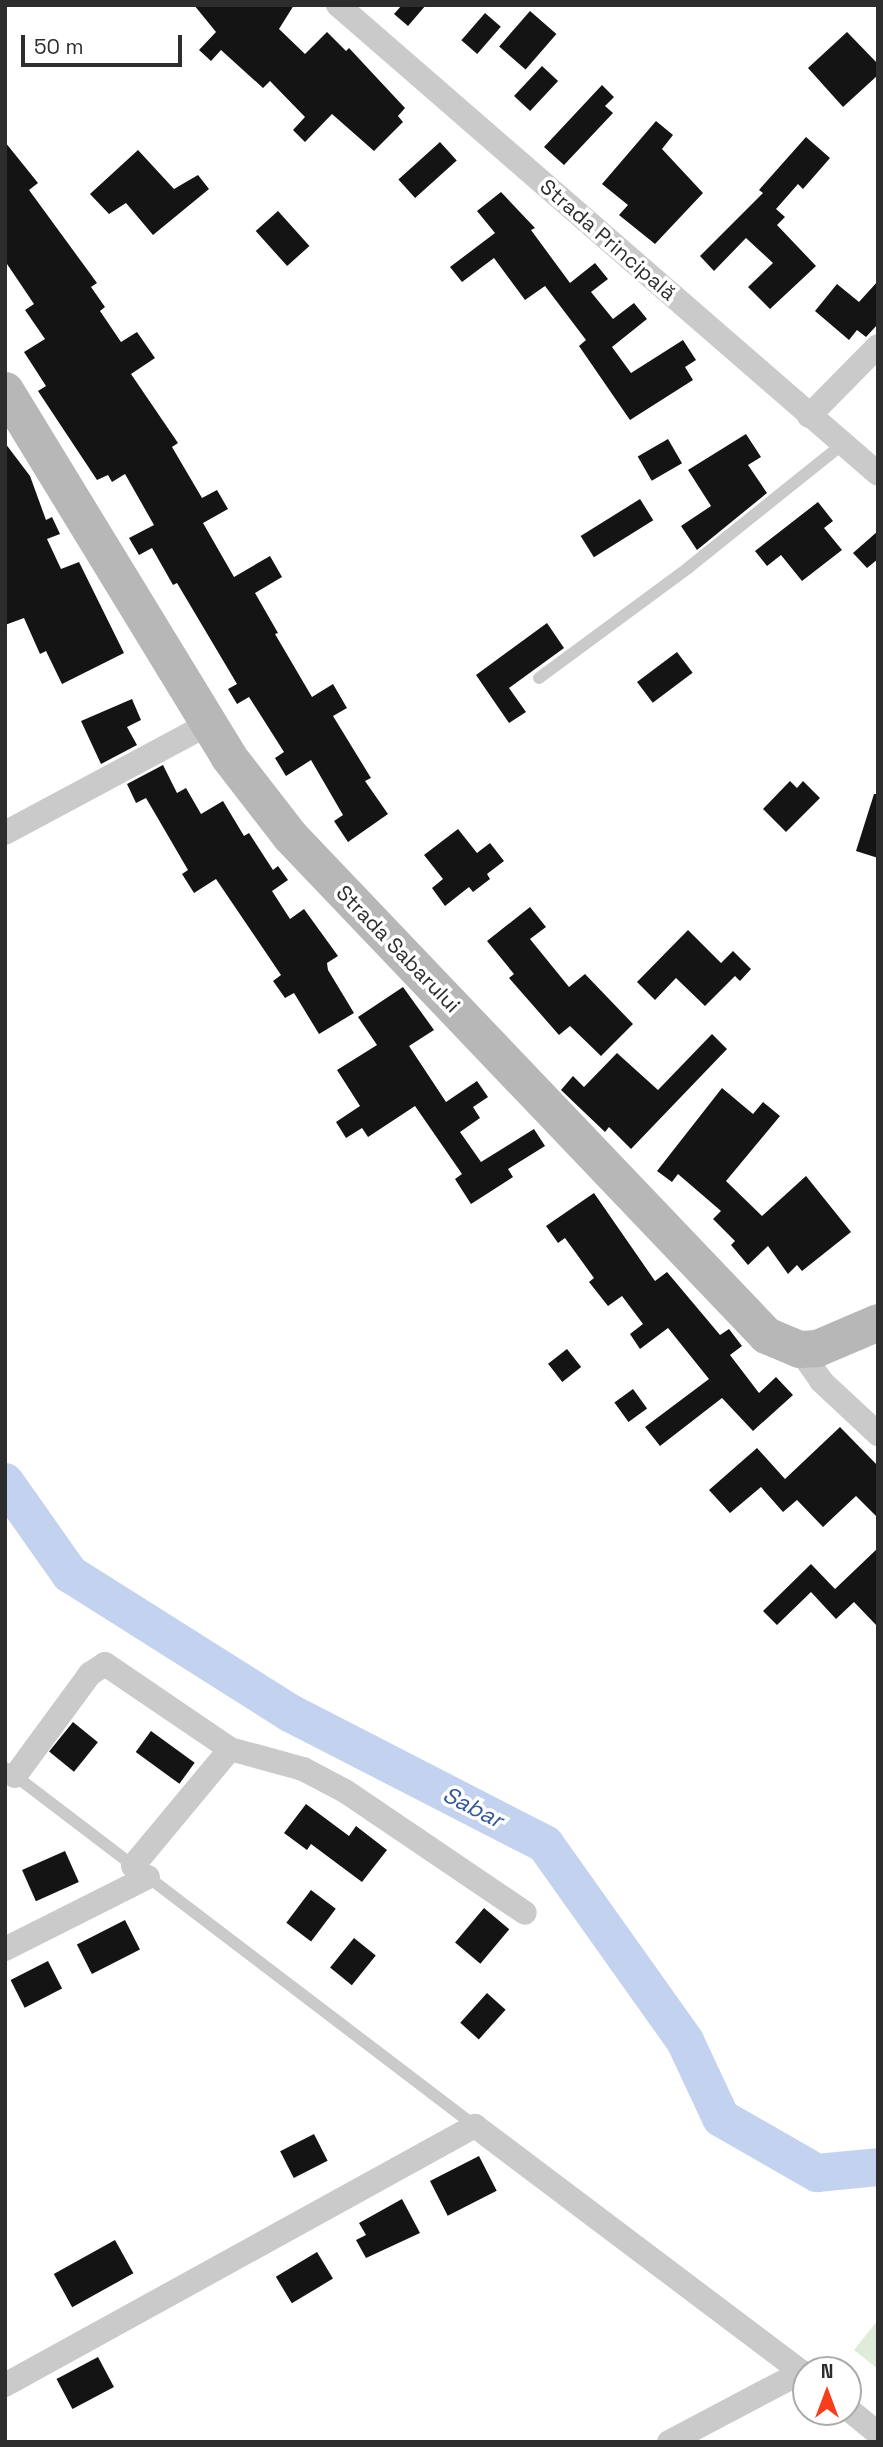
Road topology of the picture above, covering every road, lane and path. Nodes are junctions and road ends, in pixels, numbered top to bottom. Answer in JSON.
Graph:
{"nodes":[{"id":1,"x":338,"y":5,"type":"edge"},
{"id":2,"x":878,"y":346,"type":"edge"},
{"id":3,"x":5,"y":390,"type":"edge"},
{"id":4,"x":810,"y":416,"type":"junction"},
{"id":5,"x":843,"y":444,"type":"junction"},
{"id":6,"x":878,"y":474,"type":"edge"},
{"id":7,"x":539,"y":678,"type":"dead end"},
{"id":8,"x":208,"y":724,"type":"junction"},
{"id":9,"x":5,"y":833,"type":"edge"},
{"id":10,"x":878,"y":1322,"type":"edge"},
{"id":11,"x":799,"y":1349,"type":"junction"},
{"id":12,"x":878,"y":1434,"type":"edge"},
{"id":13,"x":230,"y":1749,"type":"junction"},
{"id":14,"x":10,"y":1772,"type":"edge"},
{"id":15,"x":141,"y":1872,"type":"junction"},
{"id":16,"x":525,"y":1913,"type":"dead end"},
{"id":17,"x":5,"y":1949,"type":"edge"},
{"id":18,"x":475,"y":2126,"type":"junction"},
{"id":19,"x":792,"y":2365,"type":"edge"},
{"id":20,"x":792,"y":2380,"type":"edge"},
{"id":21,"x":5,"y":2385,"type":"edge"},
{"id":22,"x":862,"y":2420,"type":"edge"},
{"id":23,"x":878,"y":2433,"type":"edge"},
{"id":24,"x":669,"y":2442,"type":"edge"}],
"edges":[{"from":1,"to":4,"type":"street","name":"Strada Principală"},
{"from":2,"to":4,"type":"street"},
{"from":3,"to":8,"type":"main road","name":"Strada Sabarului"},
{"from":4,"to":5,"type":"street","name":"Strada Principală"},
{"from":5,"to":6,"type":"street","name":"Strada Principală"},
{"from":5,"to":7,"type":"lane"},
{"from":8,"to":9,"type":"street"},
{"from":8,"to":11,"type":"main road","name":"Strada Sabarului"},
{"from":10,"to":11,"type":"main road"},
{"from":11,"to":12,"type":"street"},
{"from":13,"to":14,"type":"street"},
{"from":13,"to":15,"type":"street"},
{"from":13,"to":16,"type":"street"},
{"from":14,"to":15,"type":"lane"},
{"from":15,"to":17,"type":"street"},
{"from":15,"to":18,"type":"lane"},
{"from":18,"to":19,"type":"street"},
{"from":18,"to":21,"type":"street"},
{"from":20,"to":24,"type":"street"},
{"from":22,"to":23,"type":"street"}]}
